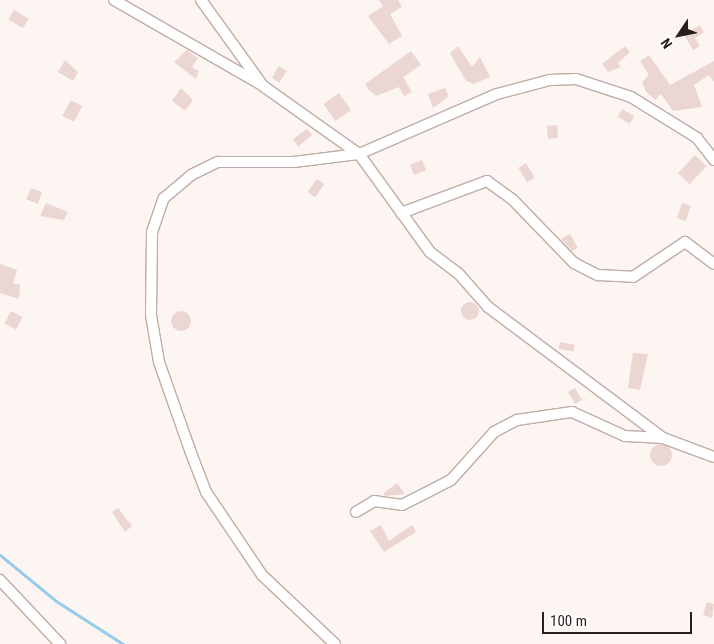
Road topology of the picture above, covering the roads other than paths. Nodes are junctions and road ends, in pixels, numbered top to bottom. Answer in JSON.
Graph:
{"nodes":[{"id":1,"x":114,"y":0,"type":"edge"},
{"id":2,"x":202,"y":0,"type":"edge"},
{"id":3,"x":264,"y":86,"type":"junction"},
{"id":4,"x":359,"y":154,"type":"junction"},
{"id":5,"x":714,"y":160,"type":"edge"},
{"id":6,"x":401,"y":214,"type":"junction"},
{"id":7,"x":714,"y":264,"type":"edge"},
{"id":8,"x":663,"y":438,"type":"junction"},
{"id":9,"x":714,"y":457,"type":"edge"},
{"id":10,"x":356,"y":512,"type":"dead end"},
{"id":11,"x":0,"y":580,"type":"edge"},
{"id":12,"x":60,"y":644,"type":"edge"},
{"id":13,"x":335,"y":644,"type":"edge"}],
"edges":[{"from":1,"to":3,"type":"street"},
{"from":2,"to":3,"type":"street"},
{"from":3,"to":4,"type":"street"},
{"from":4,"to":5,"type":"street"},
{"from":4,"to":6,"type":"street"},
{"from":4,"to":13,"type":"street"},
{"from":6,"to":7,"type":"street"},
{"from":6,"to":8,"type":"street"},
{"from":8,"to":9,"type":"street"},
{"from":8,"to":10,"type":"street"},
{"from":11,"to":12,"type":"street"}]}
